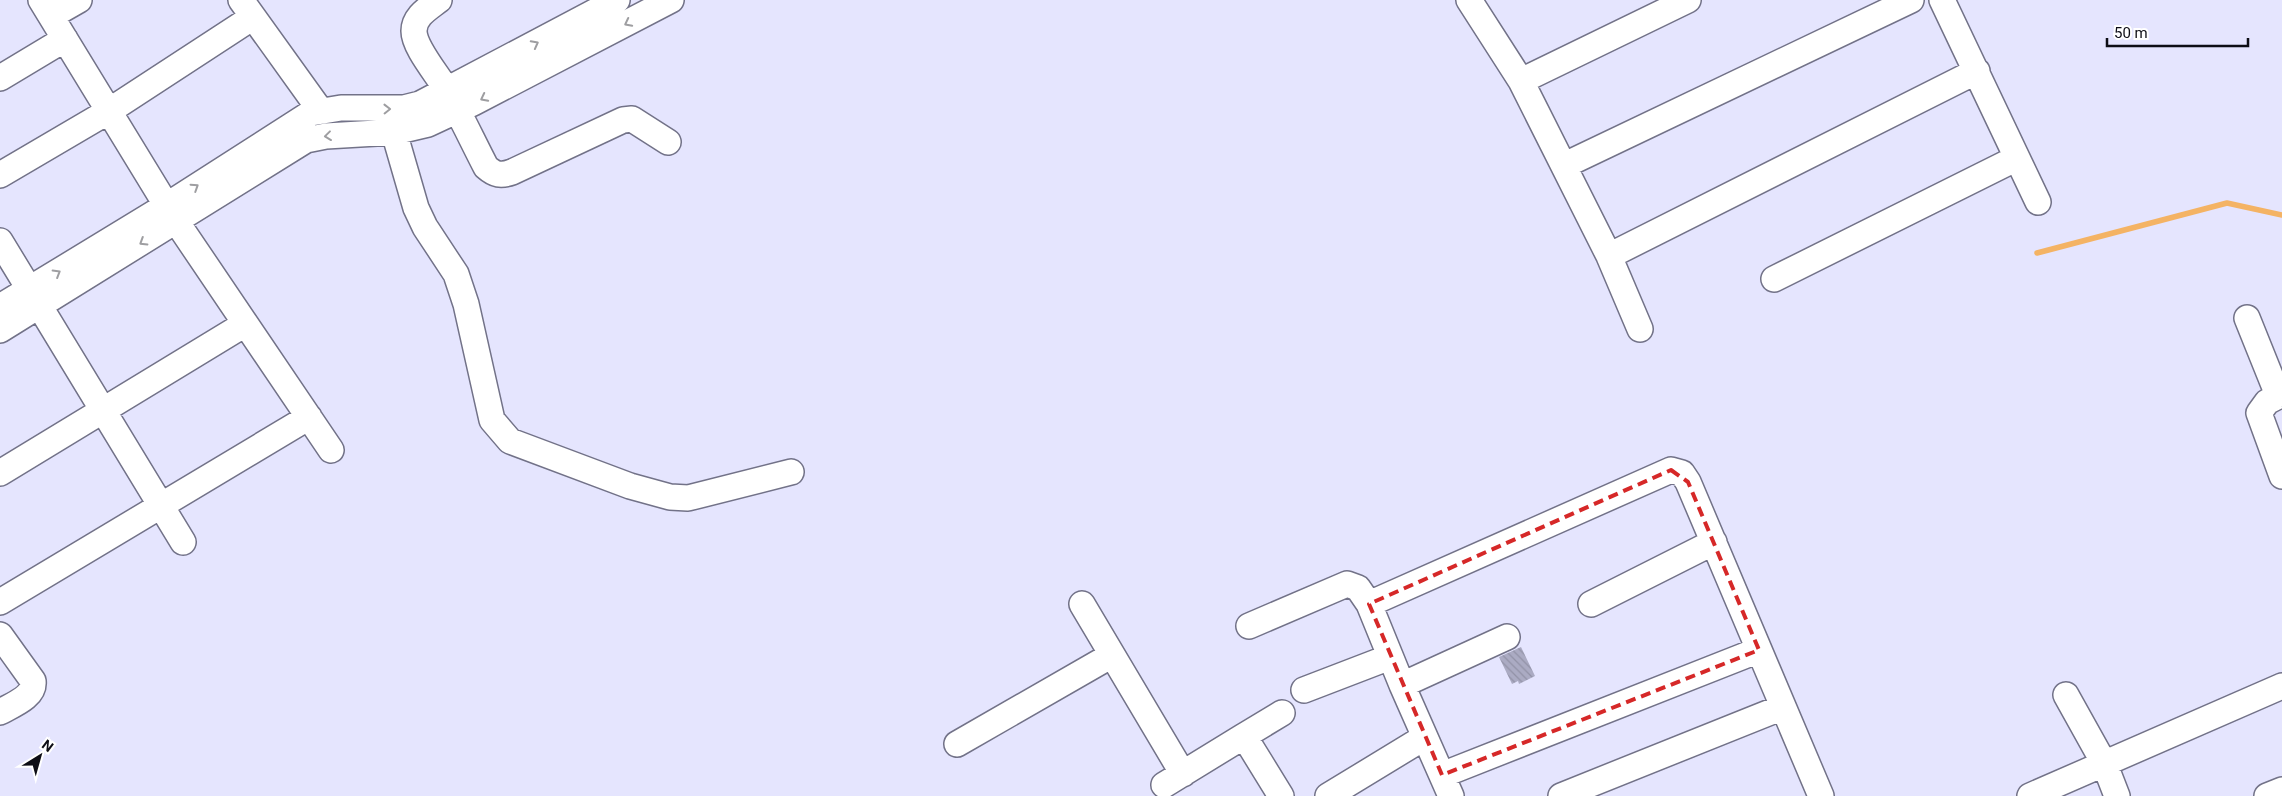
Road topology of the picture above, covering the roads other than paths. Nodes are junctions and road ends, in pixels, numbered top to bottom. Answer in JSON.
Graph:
{"nodes":[{"id":1,"x":79,"y":0,"type":"edge"},
{"id":2,"x":440,"y":0,"type":"edge"},
{"id":3,"x":617,"y":0,"type":"edge"},
{"id":4,"x":671,"y":0,"type":"edge"},
{"id":5,"x":1470,"y":0,"type":"edge"},
{"id":6,"x":1688,"y":0,"type":"edge"},
{"id":7,"x":1911,"y":0,"type":"edge"},
{"id":8,"x":1942,"y":0,"type":"edge"},
{"id":9,"x":46,"y":8,"type":"edge"},
{"id":10,"x":247,"y":9,"type":"edge"},
{"id":11,"x":65,"y":39,"type":"junction"},
{"id":12,"x":1977,"y":71,"type":"junction"},
{"id":13,"x":0,"y":78,"type":"edge"},
{"id":14,"x":1522,"y":80,"type":"junction"},
{"id":15,"x":452,"y":100,"type":"junction"},
{"id":16,"x":320,"y":110,"type":"junction"},
{"id":17,"x":109,"y":111,"type":"junction"},
{"id":18,"x":394,"y":132,"type":"junction"},
{"id":19,"x":668,"y":142,"type":"dead end"},
{"id":20,"x":2017,"y":158,"type":"junction"},
{"id":21,"x":1565,"y":165,"type":"junction"},
{"id":22,"x":0,"y":175,"type":"edge"},
{"id":23,"x":2038,"y":202,"type":"dead end"},
{"id":24,"x":171,"y":214,"type":"junction"},
{"id":25,"x":0,"y":241,"type":"edge"},
{"id":26,"x":1609,"y":256,"type":"junction"},
{"id":27,"x":1774,"y":279,"type":"dead end"},
{"id":28,"x":33,"y":298,"type":"junction"},
{"id":29,"x":0,"y":307,"type":"edge"},
{"id":30,"x":2247,"y":318,"type":"dead end"},
{"id":31,"x":245,"y":324,"type":"junction"},
{"id":32,"x":1640,"y":328,"type":"dead end"},
{"id":33,"x":0,"y":330,"type":"edge"},
{"id":34,"x":2280,"y":394,"type":"edge"},
{"id":35,"x":103,"y":410,"type":"junction"},
{"id":36,"x":309,"y":418,"type":"junction"},
{"id":37,"x":331,"y":450,"type":"dead end"},
{"id":38,"x":791,"y":472,"type":"dead end"},
{"id":39,"x":0,"y":473,"type":"edge"},
{"id":40,"x":2282,"y":476,"type":"edge"},
{"id":41,"x":162,"y":506,"type":"junction"},
{"id":42,"x":183,"y":542,"type":"dead end"},
{"id":43,"x":1714,"y":542,"type":"junction"},
{"id":44,"x":0,"y":602,"type":"edge"},
{"id":45,"x":1082,"y":604,"type":"dead end"},
{"id":46,"x":1369,"y":604,"type":"junction"},
{"id":47,"x":1591,"y":604,"type":"dead end"},
{"id":48,"x":1249,"y":626,"type":"dead end"},
{"id":49,"x":0,"y":635,"type":"edge"},
{"id":50,"x":1507,"y":637,"type":"dead end"},
{"id":51,"x":1759,"y":650,"type":"junction"},
{"id":52,"x":1112,"y":655,"type":"junction"},
{"id":53,"x":1390,"y":657,"type":"junction"},
{"id":54,"x":1402,"y":685,"type":"junction"},
{"id":55,"x":2282,"y":686,"type":"edge"},
{"id":56,"x":1304,"y":690,"type":"dead end"},
{"id":57,"x":2066,"y":695,"type":"dead end"},
{"id":58,"x":1783,"y":707,"type":"junction"},
{"id":59,"x":0,"y":712,"type":"edge"},
{"id":60,"x":1282,"y":713,"type":"dead end"},
{"id":61,"x":1244,"y":736,"type":"junction"},
{"id":62,"x":1425,"y":737,"type":"junction"},
{"id":63,"x":957,"y":744,"type":"dead end"},
{"id":64,"x":2105,"y":764,"type":"junction"},
{"id":65,"x":1446,"y":786,"type":"edge"},
{"id":66,"x":2282,"y":790,"type":"edge"},
{"id":67,"x":1281,"y":796,"type":"edge"},
{"id":68,"x":1328,"y":796,"type":"edge"},
{"id":69,"x":1561,"y":796,"type":"edge"},
{"id":70,"x":1821,"y":796,"type":"edge"},
{"id":71,"x":2030,"y":796,"type":"edge"},
{"id":72,"x":2117,"y":796,"type":"edge"},
{"id":73,"x":2267,"y":796,"type":"edge"}],
"edges":[{"from":1,"to":9,"type":"street"},
{"from":2,"to":15,"type":"street"},
{"from":15,"to":3,"type":"street","one_way":true},
{"from":4,"to":15,"type":"street","one_way":true},
{"from":5,"to":14,"type":"street"},
{"from":6,"to":14,"type":"street"},
{"from":7,"to":21,"type":"street"},
{"from":8,"to":12,"type":"street"},
{"from":9,"to":11,"type":"street"},
{"from":10,"to":16,"type":"street"},
{"from":10,"to":17,"type":"street"},
{"from":11,"to":13,"type":"street"},
{"from":11,"to":17,"type":"street"},
{"from":12,"to":20,"type":"street"},
{"from":12,"to":26,"type":"street"},
{"from":14,"to":21,"type":"street"},
{"from":16,"to":15,"type":"street","one_way":true},
{"from":15,"to":18,"type":"street"},
{"from":15,"to":19,"type":"street"},
{"from":24,"to":16,"type":"street","one_way":true},
{"from":17,"to":22,"type":"street"},
{"from":17,"to":24,"type":"street"},
{"from":18,"to":24,"type":"street","one_way":true},
{"from":18,"to":38,"type":"street"},
{"from":20,"to":23,"type":"street"},
{"from":20,"to":27,"type":"street"},
{"from":21,"to":26,"type":"street"},
{"from":24,"to":28,"type":"street"},
{"from":24,"to":31,"type":"street"},
{"from":25,"to":28,"type":"street"},
{"from":26,"to":32,"type":"street"},
{"from":28,"to":29,"type":"street"},
{"from":28,"to":33,"type":"street"},
{"from":28,"to":35,"type":"street"},
{"from":30,"to":34,"type":"street"},
{"from":31,"to":35,"type":"street"},
{"from":31,"to":36,"type":"street"},
{"from":34,"to":40,"type":"street"},
{"from":35,"to":39,"type":"street"},
{"from":35,"to":41,"type":"street"},
{"from":36,"to":37,"type":"street"},
{"from":36,"to":41,"type":"street"},
{"from":41,"to":42,"type":"street"},
{"from":41,"to":44,"type":"street"},
{"from":43,"to":46,"type":"street"},
{"from":43,"to":47,"type":"street"},
{"from":43,"to":51,"type":"street"},
{"from":45,"to":52,"type":"street"},
{"from":46,"to":48,"type":"street"},
{"from":46,"to":53,"type":"street"},
{"from":49,"to":59,"type":"street"},
{"from":50,"to":54,"type":"street"},
{"from":51,"to":58,"type":"street"},
{"from":51,"to":65,"type":"street"},
{"from":52,"to":61,"type":"street"},
{"from":52,"to":63,"type":"street"},
{"from":53,"to":54,"type":"street"},
{"from":53,"to":56,"type":"street"},
{"from":54,"to":62,"type":"street"},
{"from":55,"to":64,"type":"street"},
{"from":57,"to":64,"type":"street"},
{"from":58,"to":69,"type":"street"},
{"from":58,"to":70,"type":"street"},
{"from":60,"to":61,"type":"street"},
{"from":61,"to":67,"type":"street"},
{"from":62,"to":65,"type":"street"},
{"from":62,"to":68,"type":"street"},
{"from":64,"to":71,"type":"street"},
{"from":64,"to":72,"type":"street"},
{"from":66,"to":73,"type":"street"}]}
